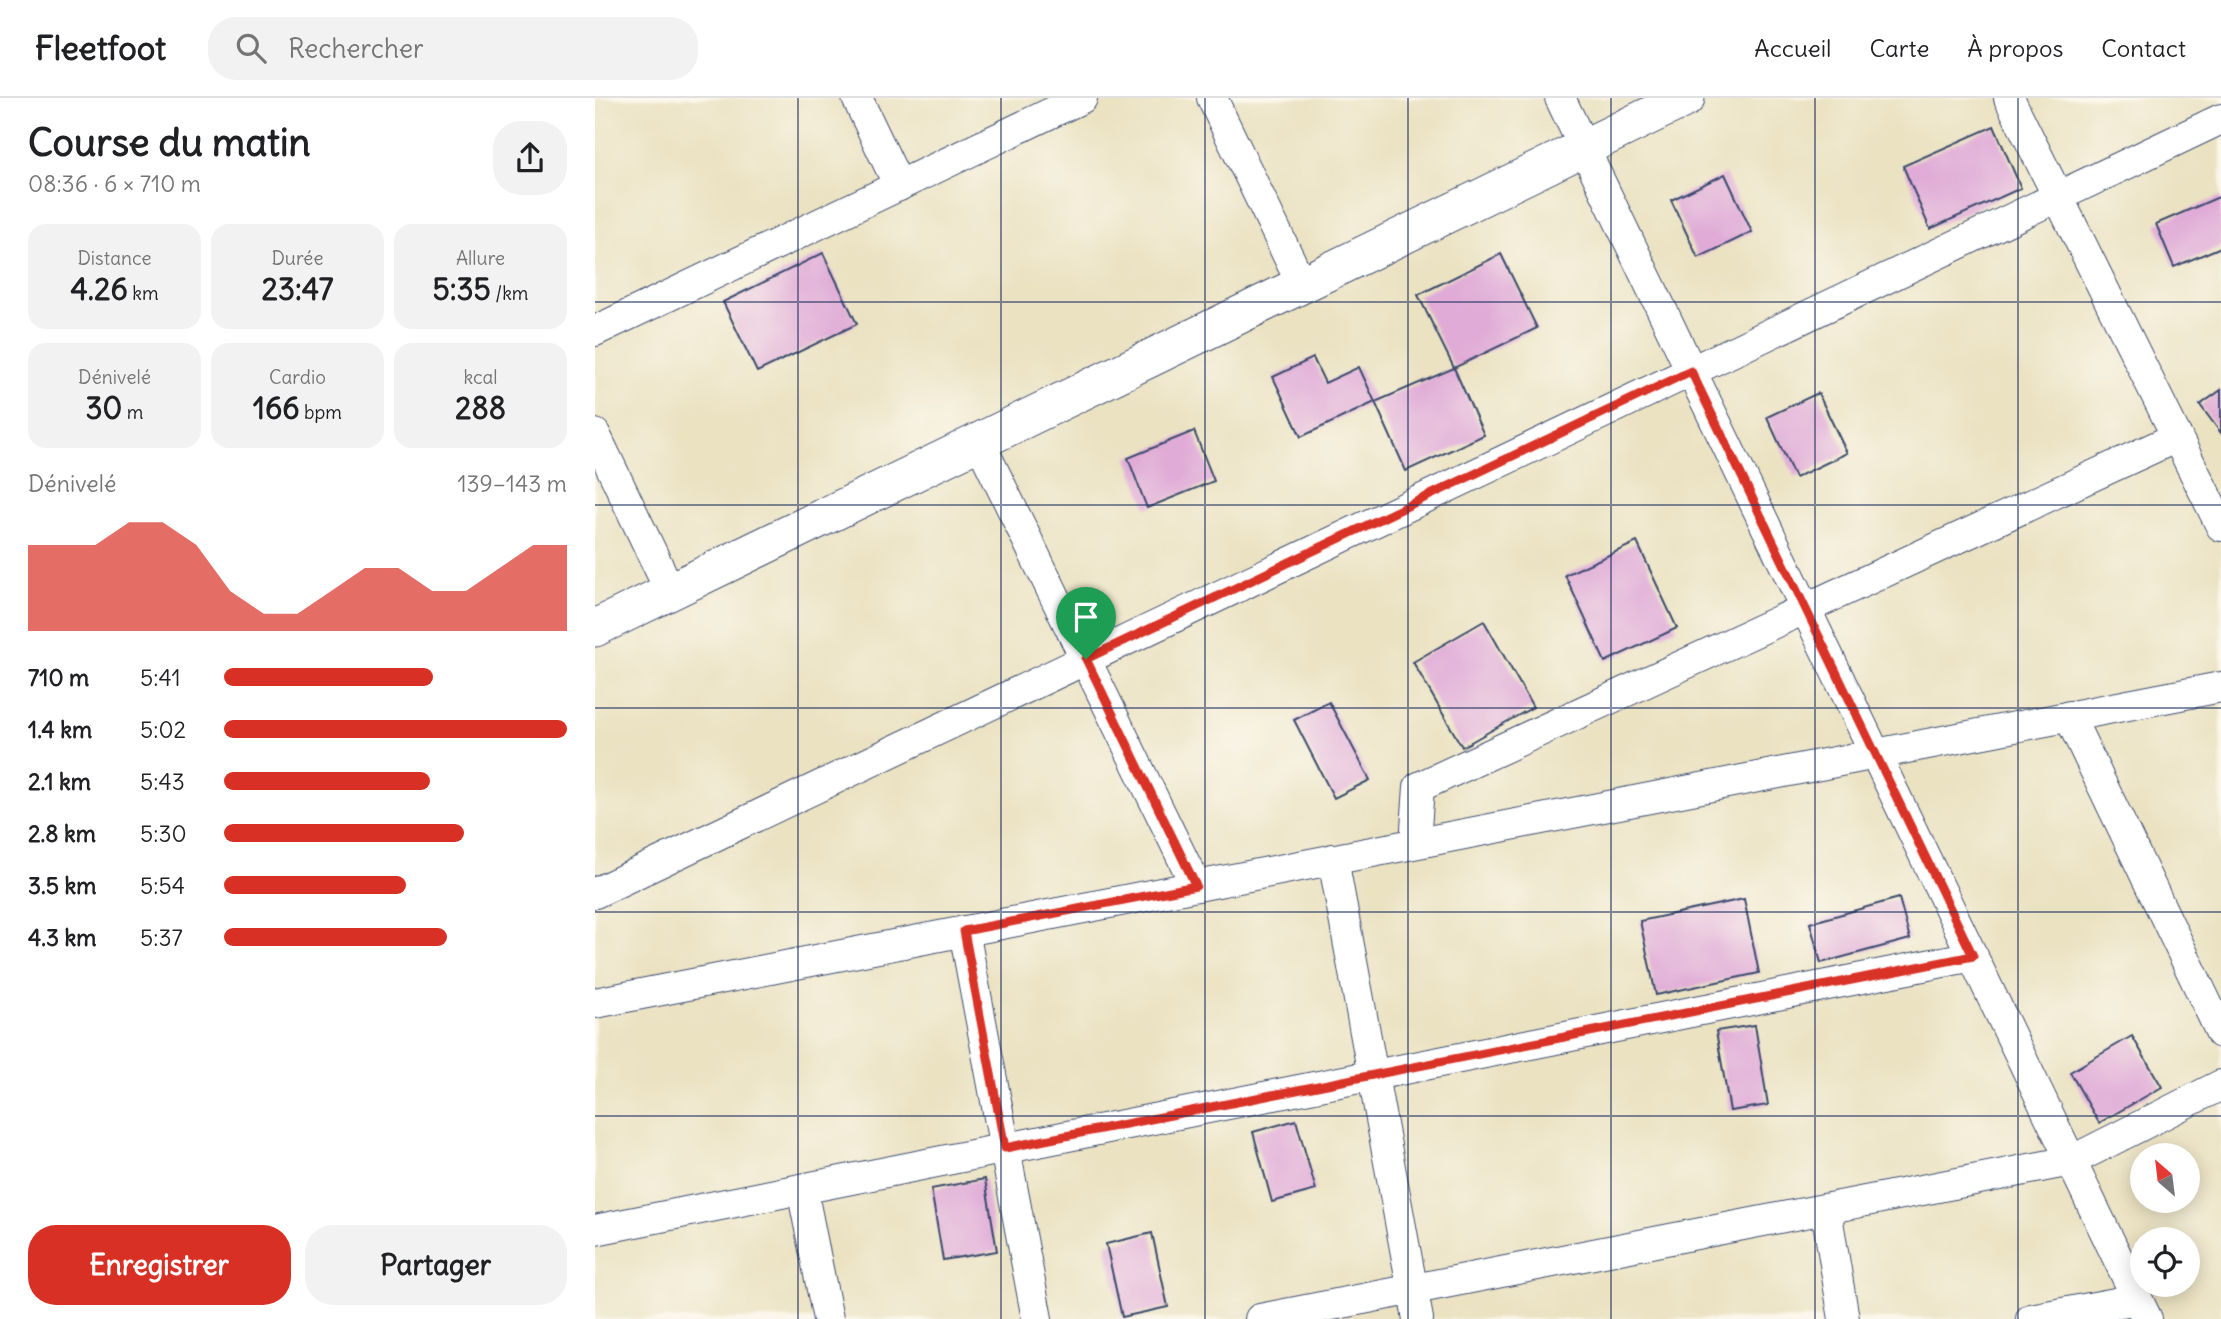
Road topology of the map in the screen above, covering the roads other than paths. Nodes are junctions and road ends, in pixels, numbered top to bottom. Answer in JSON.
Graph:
{"nodes":[{"id":1,"x":857,"y":98,"type":"edge"},
{"id":2,"x":1082,"y":98,"type":"edge"},
{"id":3,"x":1212,"y":98,"type":"edge"},
{"id":4,"x":1560,"y":98,"type":"edge"},
{"id":5,"x":1686,"y":98,"type":"edge"},
{"id":6,"x":2009,"y":98,"type":"edge"},
{"id":7,"x":2221,"y":119,"type":"edge"},
{"id":8,"x":1584,"y":148,"type":"junction"},
{"id":9,"x":899,"y":186,"type":"junction"},
{"id":10,"x":2058,"y":197,"type":"junction"},
{"id":11,"x":1302,"y":285,"type":"junction"},
{"id":12,"x":595,"y":331,"type":"edge"},
{"id":13,"x":1691,"y":371,"type":"junction"},
{"id":14,"x":595,"y":434,"type":"edge"},
{"id":15,"x":2177,"y":437,"type":"junction"},
{"id":16,"x":979,"y":441,"type":"junction"},
{"id":17,"x":2221,"y":526,"type":"edge"},
{"id":18,"x":670,"y":591,"type":"junction"},
{"id":19,"x":1806,"y":608,"type":"junction"},
{"id":20,"x":595,"y":628,"type":"edge"},
{"id":21,"x":1086,"y":659,"type":"junction"},
{"id":22,"x":2221,"y":687,"type":"edge"},
{"id":23,"x":2069,"y":716,"type":"junction"},
{"id":24,"x":1877,"y":753,"type":"junction"},
{"id":25,"x":1415,"y":843,"type":"junction"},
{"id":26,"x":1333,"y":859,"type":"junction"},
{"id":27,"x":1196,"y":886,"type":"junction"},
{"id":28,"x":595,"y":893,"type":"edge"},
{"id":29,"x":964,"y":931,"type":"junction"},
{"id":30,"x":1973,"y":956,"type":"junction"},
{"id":31,"x":595,"y":1003,"type":"edge"},
{"id":32,"x":2221,"y":1033,"type":"edge"},
{"id":33,"x":1373,"y":1076,"type":"junction"},
{"id":34,"x":2221,"y":1085,"type":"edge"},
{"id":35,"x":1005,"y":1148,"type":"junction"},
{"id":36,"x":2071,"y":1161,"type":"junction"},
{"id":37,"x":802,"y":1189,"type":"junction"},
{"id":38,"x":1826,"y":1209,"type":"junction"},
{"id":39,"x":595,"y":1230,"type":"edge"},
{"id":40,"x":1413,"y":1289,"type":"junction"},
{"id":41,"x":2142,"y":1309,"type":"edge"},
{"id":42,"x":828,"y":1319,"type":"edge"},
{"id":43,"x":1037,"y":1319,"type":"edge"},
{"id":44,"x":1260,"y":1319,"type":"edge"},
{"id":45,"x":1418,"y":1319,"type":"edge"},
{"id":46,"x":1844,"y":1319,"type":"edge"},
{"id":47,"x":2031,"y":1319,"type":"edge"}],
"edges":[{"from":1,"to":9,"type":"street"},
{"from":2,"to":9,"type":"street"},
{"from":3,"to":11,"type":"street"},
{"from":4,"to":8,"type":"street"},
{"from":5,"to":8,"type":"street"},
{"from":6,"to":10,"type":"street"},
{"from":7,"to":10,"type":"street"},
{"from":8,"to":11,"type":"street"},
{"from":8,"to":13,"type":"street"},
{"from":9,"to":12,"type":"street"},
{"from":10,"to":13,"type":"street"},
{"from":10,"to":15,"type":"street"},
{"from":11,"to":16,"type":"street"},
{"from":13,"to":19,"type":"street"},
{"from":13,"to":21,"type":"street"},
{"from":14,"to":18,"type":"street"},
{"from":15,"to":17,"type":"street"},
{"from":15,"to":19,"type":"street"},
{"from":16,"to":18,"type":"street"},
{"from":16,"to":21,"type":"street"},
{"from":18,"to":20,"type":"street"},
{"from":19,"to":24,"type":"street"},
{"from":19,"to":25,"type":"street"},
{"from":21,"to":27,"type":"street"},
{"from":21,"to":28,"type":"street"},
{"from":22,"to":23,"type":"street"},
{"from":23,"to":24,"type":"street"},
{"from":23,"to":32,"type":"street"},
{"from":24,"to":25,"type":"street"},
{"from":24,"to":30,"type":"street"},
{"from":25,"to":26,"type":"street"},
{"from":26,"to":27,"type":"street"},
{"from":26,"to":33,"type":"street"},
{"from":27,"to":29,"type":"street"},
{"from":29,"to":31,"type":"street"},
{"from":29,"to":35,"type":"street"},
{"from":30,"to":33,"type":"street"},
{"from":30,"to":36,"type":"street"},
{"from":33,"to":35,"type":"street"},
{"from":33,"to":40,"type":"street"},
{"from":34,"to":36,"type":"street"},
{"from":35,"to":37,"type":"street"},
{"from":35,"to":43,"type":"street"},
{"from":36,"to":38,"type":"street"},
{"from":36,"to":41,"type":"street"},
{"from":37,"to":39,"type":"street"},
{"from":37,"to":42,"type":"street"},
{"from":38,"to":40,"type":"street"},
{"from":38,"to":46,"type":"street"},
{"from":40,"to":44,"type":"street"},
{"from":40,"to":45,"type":"street"},
{"from":41,"to":47,"type":"street"}]}
